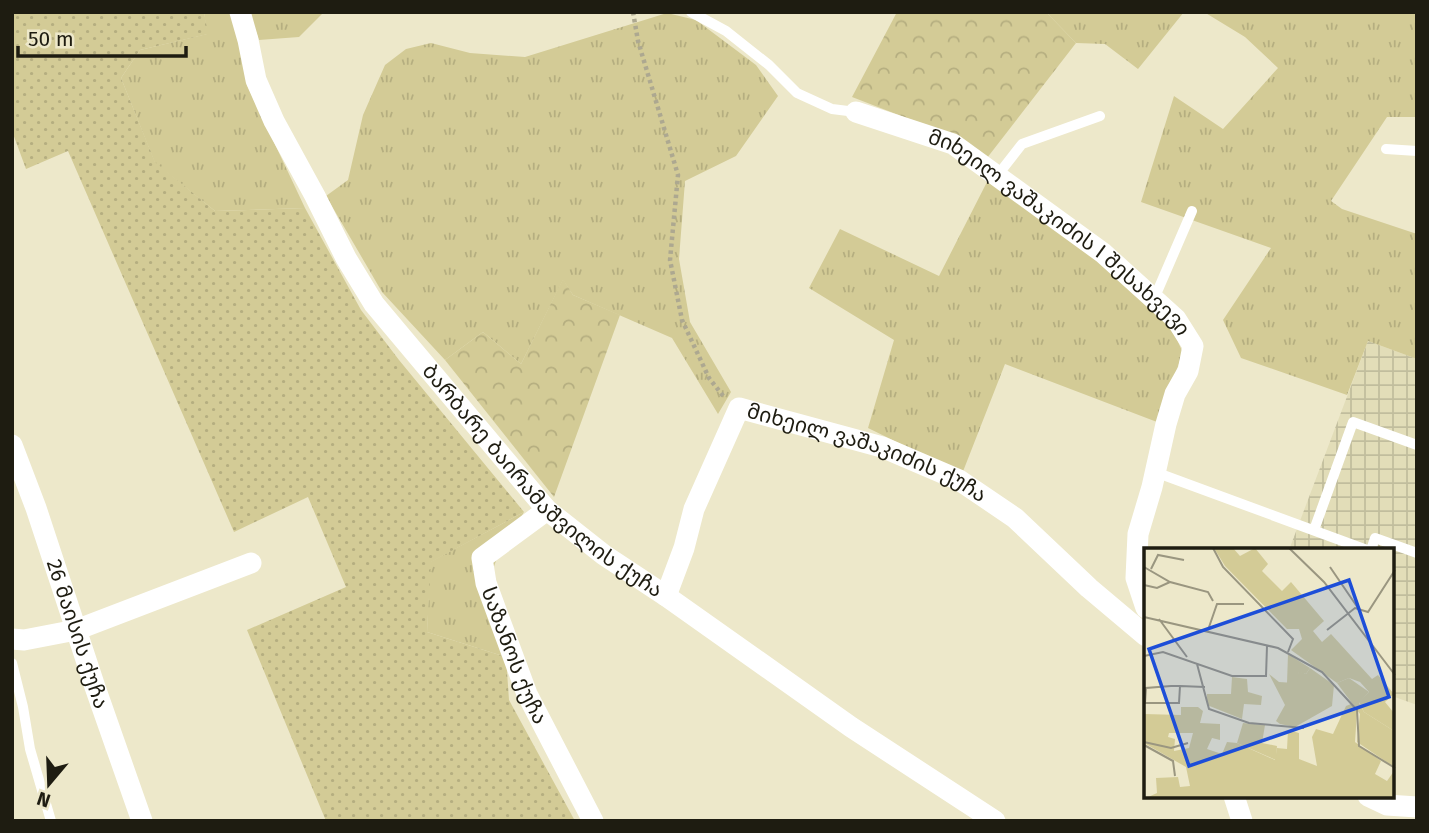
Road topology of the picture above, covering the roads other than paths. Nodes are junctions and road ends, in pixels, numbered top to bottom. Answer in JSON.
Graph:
{"nodes":[{"id":1,"x":240,"y":12,"type":"edge"},
{"id":2,"x":691,"y":12,"type":"edge"},
{"id":3,"x":856,"y":112,"type":"joint"},
{"id":4,"x":1100,"y":116,"type":"dead end"},
{"id":5,"x":1386,"y":149,"type":"dead end"},
{"id":6,"x":1417,"y":150,"type":"edge"},
{"id":7,"x":997,"y":176,"type":"junction"},
{"id":8,"x":1192,"y":211,"type":"dead end"},
{"id":9,"x":1154,"y":299,"type":"junction"},
{"id":10,"x":12,"y":445,"type":"edge"},
{"id":11,"x":1417,"y":445,"type":"edge"},
{"id":12,"x":1155,"y":472,"type":"junction"},
{"id":13,"x":547,"y":510,"type":"junction"},
{"id":14,"x":1314,"y":530,"type":"junction"},
{"id":15,"x":1364,"y":548,"type":"edge"},
{"id":16,"x":1370,"y":548,"type":"edge"},
{"id":17,"x":1417,"y":553,"type":"edge"},
{"id":18,"x":251,"y":563,"type":"dead end"},
{"id":19,"x":667,"y":596,"type":"junction"},
{"id":20,"x":1144,"y":602,"type":"edge"},
{"id":21,"x":76,"y":630,"type":"junction"},
{"id":22,"x":1144,"y":634,"type":"edge"},
{"id":23,"x":12,"y":639,"type":"edge"},
{"id":24,"x":12,"y":663,"type":"edge"},
{"id":25,"x":1235,"y":798,"type":"edge"},
{"id":26,"x":1372,"y":798,"type":"edge"},
{"id":27,"x":1417,"y":807,"type":"edge"},
{"id":28,"x":51,"y":821,"type":"edge"},
{"id":29,"x":142,"y":821,"type":"edge"},
{"id":30,"x":593,"y":821,"type":"edge"},
{"id":31,"x":995,"y":821,"type":"edge"},
{"id":32,"x":1242,"y":821,"type":"edge"}],
"edges":[{"from":1,"to":13,"type":"street","name":"ბარბარე ბაირამაშვილის ქუჩა"},
{"from":2,"to":3,"type":"lane"},
{"from":3,"to":7,"type":"street","name":"მიხეილ ვაშაკიძის I შესახვევი"},
{"from":4,"to":7,"type":"lane"},
{"from":5,"to":6,"type":"lane"},
{"from":7,"to":9,"type":"street","name":"მიხეილ ვაშაკიძის I შესახვევი"},
{"from":8,"to":9,"type":"lane"},
{"from":9,"to":12,"type":"street","name":"მიხეილ ვაშაკიძის I შესახვევი"},
{"from":10,"to":21,"type":"street","name":"26 მაისის ქუჩა"},
{"from":11,"to":14,"type":"lane"},
{"from":12,"to":14,"type":"lane"},
{"from":12,"to":20,"type":"street","name":"მიხეილ ვაშაკიძის I შესახვევი"},
{"from":13,"to":19,"type":"street","name":"ბარბარე ბაირამაშვილის ქუჩა"},
{"from":13,"to":30,"type":"street","name":"საზანოს ქუჩა"},
{"from":14,"to":15,"type":"lane"},
{"from":16,"to":17,"type":"lane"},
{"from":18,"to":21,"type":"street"},
{"from":19,"to":22,"type":"street","name":"მიხეილ ვაშაკიძის ქუჩა"},
{"from":19,"to":31,"type":"street","name":"ბარბარე ბაირამაშვილის ქუჩა"},
{"from":21,"to":23,"type":"street"},
{"from":21,"to":29,"type":"street","name":"26 მაისის ქუჩა"},
{"from":24,"to":28,"type":"lane"},
{"from":25,"to":32,"type":"street"},
{"from":26,"to":27,"type":"street"}]}
